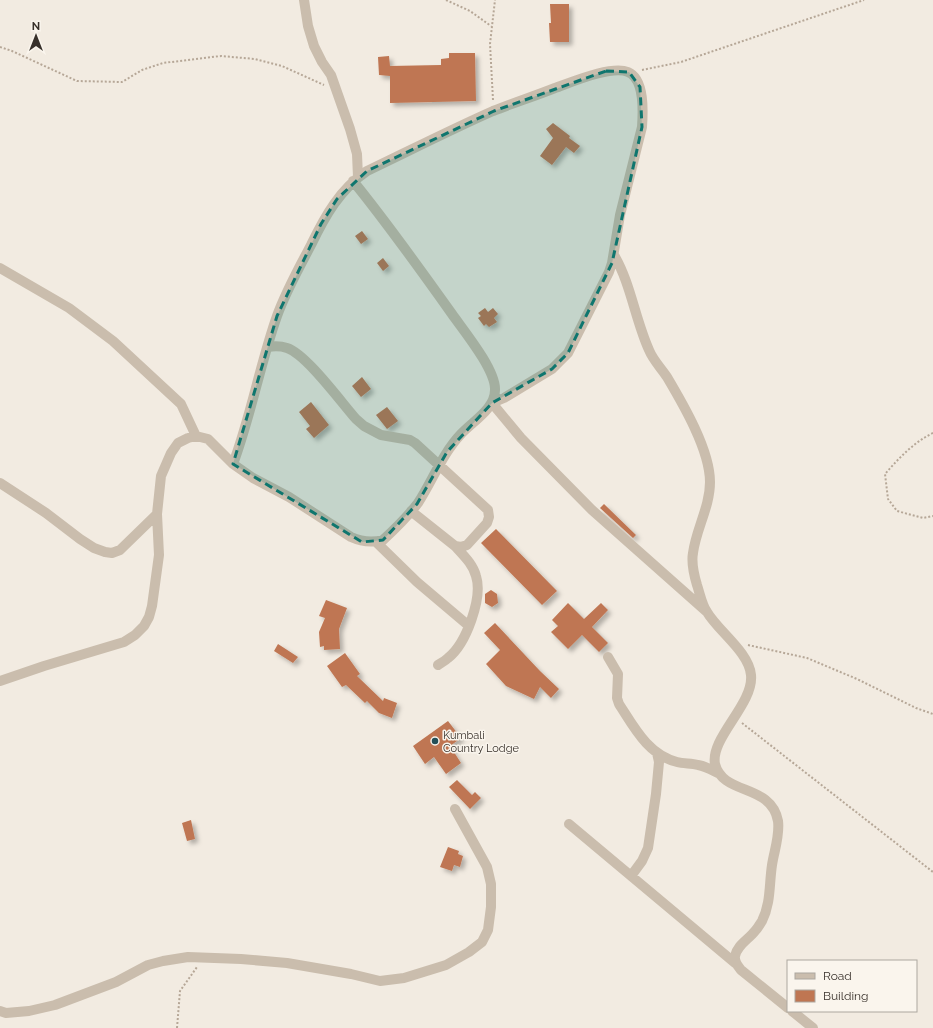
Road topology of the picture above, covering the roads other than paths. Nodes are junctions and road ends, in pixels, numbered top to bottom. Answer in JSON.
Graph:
{"nodes":[{"id":1,"x":304,"y":0,"type":"edge"},
{"id":2,"x":355,"y":179,"type":"junction"},
{"id":3,"x":614,"y":254,"type":"junction"},
{"id":4,"x":0,"y":268,"type":"edge"},
{"id":5,"x":268,"y":346,"type":"junction"},
{"id":6,"x":492,"y":403,"type":"junction"},
{"id":7,"x":196,"y":436,"type":"junction"},
{"id":8,"x":233,"y":464,"type":"junction"},
{"id":9,"x":440,"y":465,"type":"junction"},
{"id":10,"x":0,"y":483,"type":"edge"},
{"id":11,"x":411,"y":511,"type":"junction"},
{"id":12,"x":157,"y":514,"type":"junction"},
{"id":13,"x":376,"y":542,"type":"junction"},
{"id":14,"x":455,"y":546,"type":"junction"},
{"id":15,"x":707,"y":612,"type":"junction"},
{"id":16,"x":469,"y":626,"type":"junction"},
{"id":17,"x":608,"y":657,"type":"dead end"},
{"id":18,"x":438,"y":665,"type":"dead end"},
{"id":19,"x":0,"y":681,"type":"edge"},
{"id":20,"x":657,"y":753,"type":"junction"},
{"id":21,"x":718,"y":773,"type":"junction"},
{"id":22,"x":455,"y":809,"type":"dead end"},
{"id":23,"x":569,"y":824,"type":"dead end"},
{"id":24,"x":631,"y":876,"type":"junction"},
{"id":25,"x":735,"y":963,"type":"junction"},
{"id":26,"x":787,"y":1007,"type":"edge"},
{"id":27,"x":0,"y":1011,"type":"edge"},
{"id":28,"x":793,"y":1012,"type":"edge"},
{"id":29,"x":813,"y":1028,"type":"edge"}],
"edges":[{"from":1,"to":2,"type":"street"},
{"from":2,"to":3,"type":"street"},
{"from":2,"to":5,"type":"street"},
{"from":2,"to":6,"type":"street"},
{"from":3,"to":6,"type":"street"},
{"from":3,"to":15,"type":"street"},
{"from":4,"to":7,"type":"street"},
{"from":5,"to":8,"type":"street"},
{"from":5,"to":9,"type":"street"},
{"from":6,"to":9,"type":"street"},
{"from":6,"to":15,"type":"street"},
{"from":7,"to":8,"type":"street"},
{"from":7,"to":12,"type":"street"},
{"from":8,"to":13,"type":"street"},
{"from":9,"to":11,"type":"street"},
{"from":9,"to":14,"type":"street"},
{"from":10,"to":12,"type":"street"},
{"from":11,"to":13,"type":"street"},
{"from":11,"to":14,"type":"street"},
{"from":12,"to":19,"type":"street"},
{"from":13,"to":16,"type":"street"},
{"from":14,"to":16,"type":"street"},
{"from":15,"to":21,"type":"street"},
{"from":16,"to":18,"type":"street"},
{"from":17,"to":20,"type":"street"},
{"from":20,"to":21,"type":"street"},
{"from":20,"to":24,"type":"street"},
{"from":21,"to":25,"type":"street"},
{"from":22,"to":27,"type":"street"},
{"from":23,"to":24,"type":"street"},
{"from":24,"to":25,"type":"street"},
{"from":25,"to":26,"type":"street"},
{"from":28,"to":29,"type":"street"}]}
